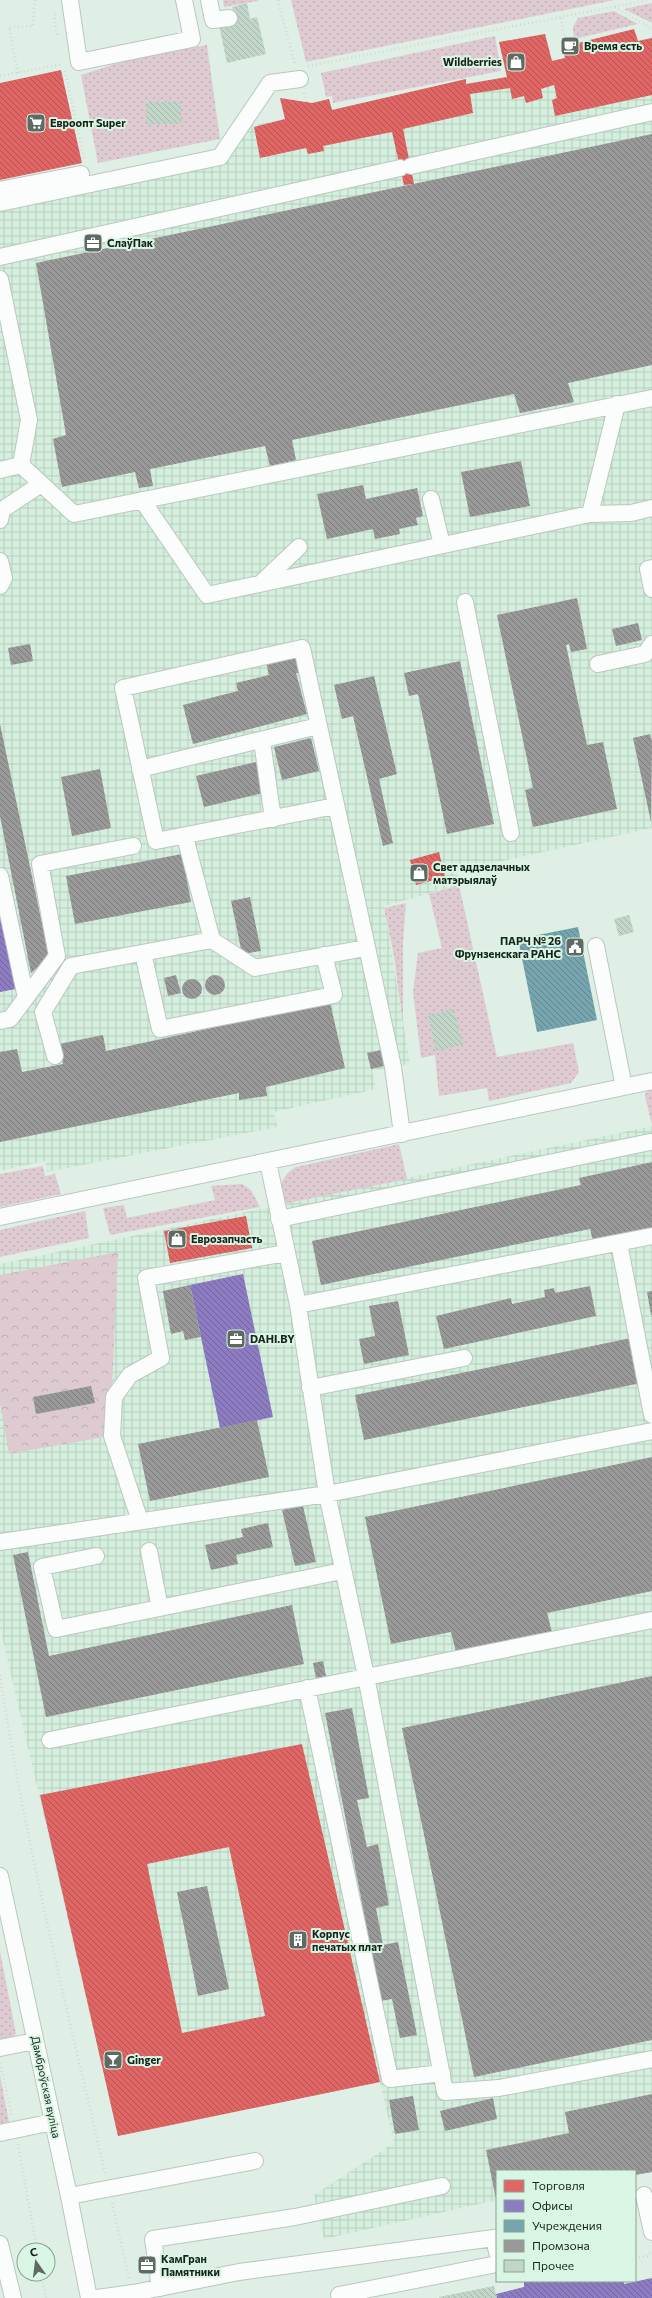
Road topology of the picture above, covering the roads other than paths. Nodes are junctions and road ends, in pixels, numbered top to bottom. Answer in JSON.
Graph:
{"nodes":[{"id":1,"x":70,"y":0,"type":"edge"},
{"id":2,"x":184,"y":0,"type":"edge"},
{"id":3,"x":209,"y":0,"type":"edge"},
{"id":4,"x":229,"y":18,"type":"dead end"},
{"id":5,"x":298,"y":74,"type":"road end"},
{"id":6,"x":652,"y":112,"type":"edge"},
{"id":7,"x":81,"y":174,"type":"road end"},
{"id":8,"x":0,"y":190,"type":"edge"},
{"id":9,"x":0,"y":203,"type":"edge"},
{"id":10,"x":0,"y":257,"type":"edge"},
{"id":11,"x":0,"y":279,"type":"edge"},
{"id":12,"x":652,"y":398,"type":"edge"},
{"id":13,"x":618,"y":404,"type":"junction"},
{"id":14,"x":21,"y":465,"type":"junction"},
{"id":15,"x":0,"y":470,"type":"edge"},
{"id":16,"x":41,"y":484,"type":"junction"},
{"id":17,"x":431,"y":499,"type":"dead end"},
{"id":18,"x":142,"y":500,"type":"junction"},
{"id":19,"x":652,"y":508,"type":"edge"},
{"id":20,"x":590,"y":514,"type":"junction"},
{"id":21,"x":0,"y":520,"type":"edge"},
{"id":22,"x":442,"y":545,"type":"junction"},
{"id":23,"x":299,"y":547,"type":"dead end"},
{"id":24,"x":0,"y":561,"type":"edge"},
{"id":25,"x":652,"y":568,"type":"edge"},
{"id":26,"x":260,"y":584,"type":"junction"},
{"id":27,"x":0,"y":586,"type":"edge"},
{"id":28,"x":652,"y":589,"type":"edge"},
{"id":29,"x":465,"y":602,"type":"dead end"},
{"id":30,"x":652,"y":644,"type":"edge"},
{"id":31,"x":598,"y":664,"type":"dead end"},
{"id":32,"x":318,"y":726,"type":"junction"},
{"id":33,"x":262,"y":741,"type":"junction"},
{"id":34,"x":140,"y":769,"type":"junction"},
{"id":35,"x":335,"y":806,"type":"junction"},
{"id":36,"x":273,"y":819,"type":"junction"},
{"id":37,"x":511,"y":834,"type":"dead end"},
{"id":38,"x":185,"y":837,"type":"junction"},
{"id":39,"x":133,"y":846,"type":"dead end"},
{"id":40,"x":0,"y":876,"type":"edge"},
{"id":41,"x":212,"y":940,"type":"junction"},
{"id":42,"x":596,"y":946,"type":"dead end"},
{"id":43,"x":366,"y":948,"type":"junction"},
{"id":44,"x":143,"y":952,"type":"junction"},
{"id":45,"x":324,"y":955,"type":"junction"},
{"id":46,"x":26,"y":998,"type":"junction"},
{"id":47,"x":0,"y":1021,"type":"edge"},
{"id":48,"x":55,"y":1056,"type":"dead end"},
{"id":49,"x":652,"y":1081,"type":"edge"},
{"id":50,"x":624,"y":1087,"type":"junction"},
{"id":51,"x":402,"y":1134,"type":"junction"},
{"id":52,"x":650,"y":1142,"type":"dead end"},
{"id":53,"x":268,"y":1162,"type":"junction"},
{"id":54,"x":0,"y":1217,"type":"edge"},
{"id":55,"x":279,"y":1219,"type":"junction"},
{"id":56,"x":652,"y":1236,"type":"edge"},
{"id":57,"x":618,"y":1243,"type":"junction"},
{"id":58,"x":286,"y":1253,"type":"junction"},
{"id":59,"x":298,"y":1305,"type":"junction"},
{"id":60,"x":464,"y":1358,"type":"dead end"},
{"id":61,"x":310,"y":1388,"type":"junction"},
{"id":62,"x":652,"y":1415,"type":"edge"},
{"id":63,"x":652,"y":1431,"type":"edge"},
{"id":64,"x":327,"y":1494,"type":"junction"},
{"id":65,"x":140,"y":1522,"type":"junction"},
{"id":66,"x":0,"y":1542,"type":"edge"},
{"id":67,"x":149,"y":1551,"type":"dead end"},
{"id":68,"x":96,"y":1556,"type":"dead end"},
{"id":69,"x":342,"y":1571,"type":"junction"},
{"id":70,"x":160,"y":1608,"type":"junction"},
{"id":71,"x":652,"y":1620,"type":"edge"},
{"id":72,"x":366,"y":1676,"type":"junction"},
{"id":73,"x":307,"y":1688,"type":"junction"},
{"id":74,"x":50,"y":1740,"type":"dead end"},
{"id":75,"x":0,"y":1876,"type":"edge"},
{"id":76,"x":4,"y":1916,"type":"edge"},
{"id":77,"x":36,"y":2041,"type":"junction"},
{"id":78,"x":0,"y":2048,"type":"edge"},
{"id":79,"x":652,"y":2059,"type":"edge"},
{"id":80,"x":442,"y":2072,"type":"junction"},
{"id":81,"x":53,"y":2122,"type":"junction"},
{"id":82,"x":0,"y":2133,"type":"edge"},
{"id":83,"x":255,"y":2160,"type":"dead end"},
{"id":84,"x":442,"y":2186,"type":"dead end"},
{"id":85,"x":644,"y":2195,"type":"edge"},
{"id":86,"x":69,"y":2196,"type":"junction"},
{"id":87,"x":652,"y":2232,"type":"edge"},
{"id":88,"x":0,"y":2244,"type":"edge"},
{"id":89,"x":496,"y":2247,"type":"edge"},
{"id":90,"x":496,"y":2264,"type":"edge"},
{"id":91,"x":160,"y":2288,"type":"junction"},
{"id":92,"x":12,"y":2298,"type":"edge"},
{"id":93,"x":89,"y":2298,"type":"edge"},
{"id":94,"x":97,"y":2298,"type":"edge"},
{"id":95,"x":340,"y":2298,"type":"edge"}],
"edges":[{"from":1,"to":2,"type":"street"},
{"from":3,"to":4,"type":"street"},
{"from":5,"to":9,"type":"street"},
{"from":6,"to":10,"type":"street"},
{"from":7,"to":8,"type":"street"},
{"from":11,"to":14,"type":"street"},
{"from":12,"to":13,"type":"street"},
{"from":13,"to":18,"type":"street"},
{"from":13,"to":20,"type":"street"},
{"from":14,"to":15,"type":"street"},
{"from":14,"to":16,"type":"street"},
{"from":16,"to":18,"type":"street"},
{"from":16,"to":21,"type":"street"},
{"from":17,"to":22,"type":"street"},
{"from":18,"to":26,"type":"street"},
{"from":19,"to":20,"type":"street"},
{"from":20,"to":22,"type":"street"},
{"from":22,"to":26,"type":"street"},
{"from":23,"to":26,"type":"street"},
{"from":24,"to":27,"type":"street"},
{"from":25,"to":28,"type":"street"},
{"from":29,"to":37,"type":"street"},
{"from":30,"to":31,"type":"street"},
{"from":32,"to":33,"type":"street"},
{"from":32,"to":34,"type":"street"},
{"from":32,"to":35,"type":"street"},
{"from":33,"to":34,"type":"street"},
{"from":33,"to":36,"type":"street"},
{"from":34,"to":38,"type":"street"},
{"from":35,"to":36,"type":"street"},
{"from":35,"to":43,"type":"street"},
{"from":36,"to":38,"type":"street"},
{"from":38,"to":41,"type":"street"},
{"from":39,"to":46,"type":"street"},
{"from":40,"to":46,"type":"street"},
{"from":41,"to":44,"type":"street"},
{"from":41,"to":45,"type":"street"},
{"from":42,"to":50,"type":"street"},
{"from":43,"to":45,"type":"street"},
{"from":43,"to":51,"type":"street"},
{"from":44,"to":45,"type":"street"},
{"from":44,"to":48,"type":"street"},
{"from":46,"to":47,"type":"street"},
{"from":49,"to":50,"type":"street"},
{"from":50,"to":51,"type":"street"},
{"from":51,"to":53,"type":"street"},
{"from":52,"to":55,"type":"street"},
{"from":53,"to":54,"type":"street"},
{"from":53,"to":55,"type":"street"},
{"from":55,"to":58,"type":"street"},
{"from":56,"to":57,"type":"street"},
{"from":57,"to":59,"type":"street"},
{"from":57,"to":62,"type":"street"},
{"from":58,"to":59,"type":"street"},
{"from":58,"to":65,"type":"street"},
{"from":59,"to":61,"type":"street"},
{"from":60,"to":61,"type":"street"},
{"from":61,"to":64,"type":"street"},
{"from":63,"to":64,"type":"street"},
{"from":64,"to":65,"type":"street"},
{"from":64,"to":69,"type":"street"},
{"from":65,"to":66,"type":"street"},
{"from":67,"to":70,"type":"street"},
{"from":68,"to":70,"type":"street"},
{"from":69,"to":70,"type":"street"},
{"from":69,"to":72,"type":"street"},
{"from":71,"to":72,"type":"street"},
{"from":72,"to":73,"type":"street"},
{"from":72,"to":80,"type":"street"},
{"from":73,"to":74,"type":"street"},
{"from":73,"to":80,"type":"street"},
{"from":75,"to":76,"type":"street","name":"Дамброўская вуліца"},
{"from":76,"to":77,"type":"street","name":"Дамброўская вуліца"},
{"from":77,"to":78,"type":"street"},
{"from":77,"to":81,"type":"street","name":"Дамброўская вуліца"},
{"from":79,"to":80,"type":"street"},
{"from":81,"to":82,"type":"street"},
{"from":81,"to":86,"type":"street","name":"Дамброўская вуліца"},
{"from":83,"to":86,"type":"street"},
{"from":84,"to":91,"type":"street"},
{"from":85,"to":87,"type":"street"},
{"from":86,"to":93,"type":"street","name":"Дамброўская вуліца"},
{"from":88,"to":92,"type":"street"},
{"from":89,"to":91,"type":"street"},
{"from":90,"to":95,"type":"street"},
{"from":91,"to":94,"type":"street"}]}
